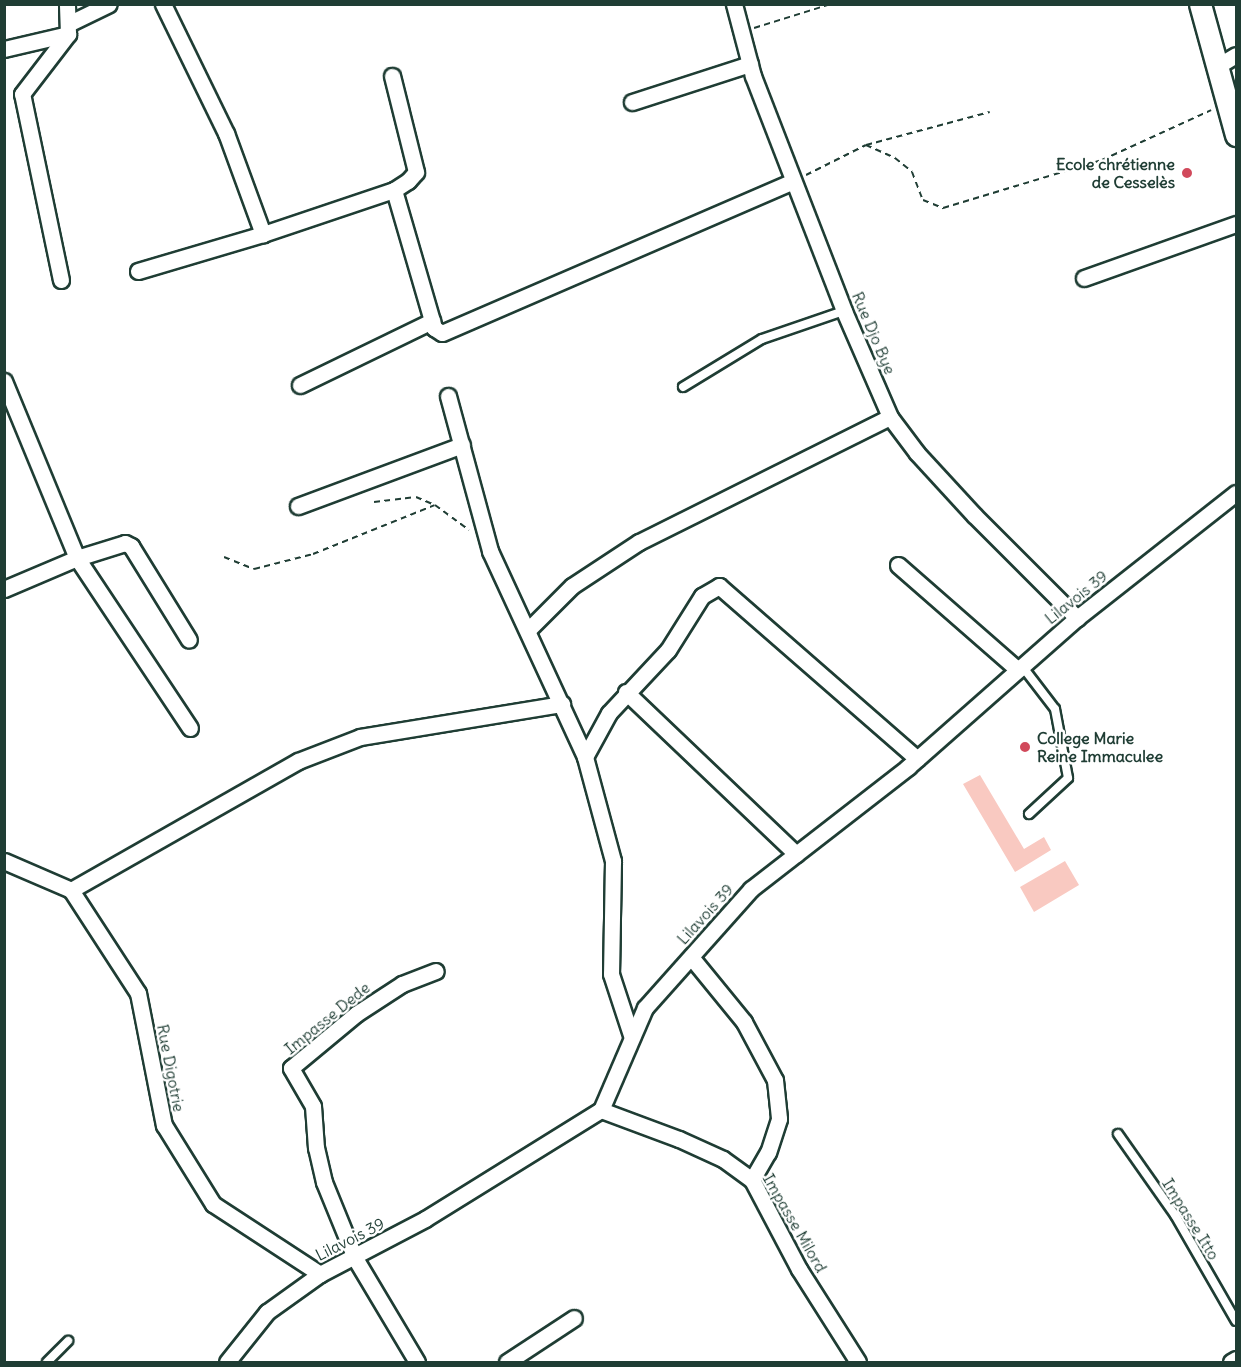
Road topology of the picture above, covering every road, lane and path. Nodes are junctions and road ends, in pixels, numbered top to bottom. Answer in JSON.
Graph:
{"nodes":[{"id":1,"x":68,"y":4,"type":"edge"},
{"id":2,"x":109,"y":4,"type":"edge"},
{"id":3,"x":163,"y":4,"type":"edge"},
{"id":4,"x":734,"y":4,"type":"edge"},
{"id":5,"x":831,"y":4,"type":"edge"},
{"id":6,"x":1200,"y":4,"type":"edge"},
{"id":7,"x":69,"y":28,"type":"junction"},
{"id":8,"x":743,"y":32,"type":"junction"},
{"id":9,"x":4,"y":49,"type":"edge"},
{"id":10,"x":1236,"y":55,"type":"edge"},
{"id":11,"x":750,"y":64,"type":"junction"},
{"id":12,"x":1216,"y":67,"type":"junction"},
{"id":13,"x":392,"y":75,"type":"dead end"},
{"id":14,"x":632,"y":102,"type":"dead end"},
{"id":15,"x":1227,"y":102,"type":"junction"},
{"id":16,"x":990,"y":112,"type":"dead end"},
{"id":17,"x":1236,"y":135,"type":"edge"},
{"id":18,"x":866,"y":145,"type":"junction"},
{"id":19,"x":794,"y":182,"type":"junction"},
{"id":20,"x":394,"y":190,"type":"junction"},
{"id":21,"x":1236,"y":224,"type":"edge"},
{"id":22,"x":263,"y":234,"type":"junction"},
{"id":23,"x":138,"y":271,"type":"dead end"},
{"id":24,"x":1084,"y":278,"type":"dead end"},
{"id":25,"x":61,"y":280,"type":"dead end"},
{"id":26,"x":844,"y":310,"type":"junction"},
{"id":27,"x":432,"y":321,"type":"junction"},
{"id":28,"x":4,"y":381,"type":"edge"},
{"id":29,"x":300,"y":385,"type":"dead end"},
{"id":30,"x":683,"y":387,"type":"dead end"},
{"id":31,"x":448,"y":396,"type":"dead end"},
{"id":32,"x":890,"y":417,"type":"junction"},
{"id":33,"x":462,"y":445,"type":"junction"},
{"id":34,"x":1236,"y":493,"type":"edge"},
{"id":35,"x":374,"y":502,"type":"dead end"},
{"id":36,"x":435,"y":505,"type":"junction"},
{"id":37,"x":298,"y":506,"type":"dead end"},
{"id":38,"x":490,"y":551,"type":"junction"},
{"id":39,"x":224,"y":557,"type":"dead end"},
{"id":40,"x":77,"y":558,"type":"junction"},
{"id":41,"x":898,"y":566,"type":"dead end"},
{"id":42,"x":4,"y":589,"type":"edge"},
{"id":43,"x":1077,"y":618,"type":"junction"},
{"id":44,"x":528,"y":630,"type":"junction"},
{"id":45,"x":189,"y":640,"type":"dead end"},
{"id":46,"x":1020,"y":668,"type":"junction"},
{"id":47,"x":626,"y":692,"type":"junction"},
{"id":48,"x":562,"y":704,"type":"junction"},
{"id":49,"x":190,"y":728,"type":"dead end"},
{"id":50,"x":585,"y":757,"type":"junction"},
{"id":51,"x":917,"y":759,"type":"junction"},
{"id":52,"x":1029,"y":814,"type":"dead end"},
{"id":53,"x":795,"y":855,"type":"junction"},
{"id":54,"x":4,"y":861,"type":"edge"},
{"id":55,"x":71,"y":890,"type":"junction"},
{"id":56,"x":691,"y":957,"type":"junction"},
{"id":57,"x":436,"y":971,"type":"dead end"},
{"id":58,"x":630,"y":1035,"type":"junction"},
{"id":59,"x":601,"y":1110,"type":"junction"},
{"id":60,"x":1118,"y":1134,"type":"dead end"},
{"id":61,"x":752,"y":1180,"type":"junction"},
{"id":62,"x":355,"y":1258,"type":"junction"},
{"id":63,"x":320,"y":1274,"type":"junction"},
{"id":64,"x":574,"y":1318,"type":"dead end"},
{"id":65,"x":1236,"y":1321,"type":"edge"},
{"id":66,"x":68,"y":1341,"type":"dead end"},
{"id":67,"x":1236,"y":1359,"type":"edge"},
{"id":68,"x":855,"y":1361,"type":"edge"},
{"id":69,"x":47,"y":1362,"type":"edge"},
{"id":70,"x":226,"y":1362,"type":"edge"},
{"id":71,"x":417,"y":1362,"type":"edge"},
{"id":72,"x":507,"y":1362,"type":"edge"},
{"id":73,"x":1231,"y":1362,"type":"edge"}],
"edges":[{"from":1,"to":7,"type":"street"},
{"from":2,"to":7,"type":"street"},
{"from":3,"to":22,"type":"street"},
{"from":4,"to":8,"type":"street","name":"Rue Djo Bye"},
{"from":5,"to":8,"type":"path"},
{"from":6,"to":12,"type":"main road"},
{"from":7,"to":9,"type":"street"},
{"from":7,"to":25,"type":"street"},
{"from":8,"to":11,"type":"street","name":"Rue Djo Bye"},
{"from":10,"to":12,"type":"street"},
{"from":11,"to":14,"type":"street"},
{"from":11,"to":19,"type":"street","name":"Rue Djo Bye"},
{"from":12,"to":15,"type":"main road"},
{"from":13,"to":20,"type":"street"},
{"from":15,"to":17,"type":"main road"},
{"from":15,"to":18,"type":"path"},
{"from":16,"to":18,"type":"path"},
{"from":18,"to":19,"type":"path"},
{"from":19,"to":26,"type":"street","name":"Rue Djo Bye"},
{"from":19,"to":27,"type":"street"},
{"from":20,"to":22,"type":"street"},
{"from":20,"to":27,"type":"street"},
{"from":21,"to":24,"type":"street"},
{"from":22,"to":23,"type":"street"},
{"from":26,"to":30,"type":"lane"},
{"from":26,"to":32,"type":"street","name":"Rue Djo Bye"},
{"from":27,"to":29,"type":"street"},
{"from":28,"to":40,"type":"street"},
{"from":31,"to":33,"type":"street"},
{"from":32,"to":43,"type":"street","name":"Rue Djo Bye"},
{"from":32,"to":44,"type":"street"},
{"from":33,"to":37,"type":"street"},
{"from":33,"to":38,"type":"street"},
{"from":34,"to":43,"type":"street","name":"Lilavois 39"},
{"from":35,"to":36,"type":"path"},
{"from":36,"to":38,"type":"path"},
{"from":36,"to":39,"type":"path"},
{"from":38,"to":44,"type":"street"},
{"from":40,"to":42,"type":"street"},
{"from":40,"to":45,"type":"street"},
{"from":40,"to":49,"type":"street"},
{"from":41,"to":46,"type":"street"},
{"from":43,"to":46,"type":"street","name":"Lilavois 39"},
{"from":44,"to":48,"type":"street"},
{"from":46,"to":51,"type":"street","name":"Lilavois 39"},
{"from":46,"to":52,"type":"lane"},
{"from":47,"to":50,"type":"street"},
{"from":47,"to":51,"type":"street"},
{"from":47,"to":53,"type":"street"},
{"from":48,"to":50,"type":"street"},
{"from":48,"to":55,"type":"street"},
{"from":50,"to":58,"type":"street"},
{"from":51,"to":53,"type":"street","name":"Lilavois 39"},
{"from":53,"to":56,"type":"street","name":"Lilavois 39"},
{"from":54,"to":55,"type":"street"},
{"from":55,"to":63,"type":"street","name":"Rue Digotrie"},
{"from":56,"to":58,"type":"street","name":"Lilavois 39"},
{"from":56,"to":61,"type":"street"},
{"from":57,"to":62,"type":"street","name":"Impasse Dede"},
{"from":58,"to":59,"type":"street","name":"Lilavois 39"},
{"from":59,"to":61,"type":"street","name":"Impasse Milord"},
{"from":59,"to":62,"type":"street","name":"Lilavois 39"},
{"from":60,"to":65,"type":"lane","name":"Impasse Itto"},
{"from":61,"to":68,"type":"street","name":"Impasse Milord"},
{"from":62,"to":63,"type":"street","name":"Lilavois 39"},
{"from":62,"to":71,"type":"street"},
{"from":63,"to":70,"type":"street","name":"Lilavois 39"},
{"from":64,"to":72,"type":"street"},
{"from":66,"to":69,"type":"lane"},
{"from":67,"to":73,"type":"street"}]}
